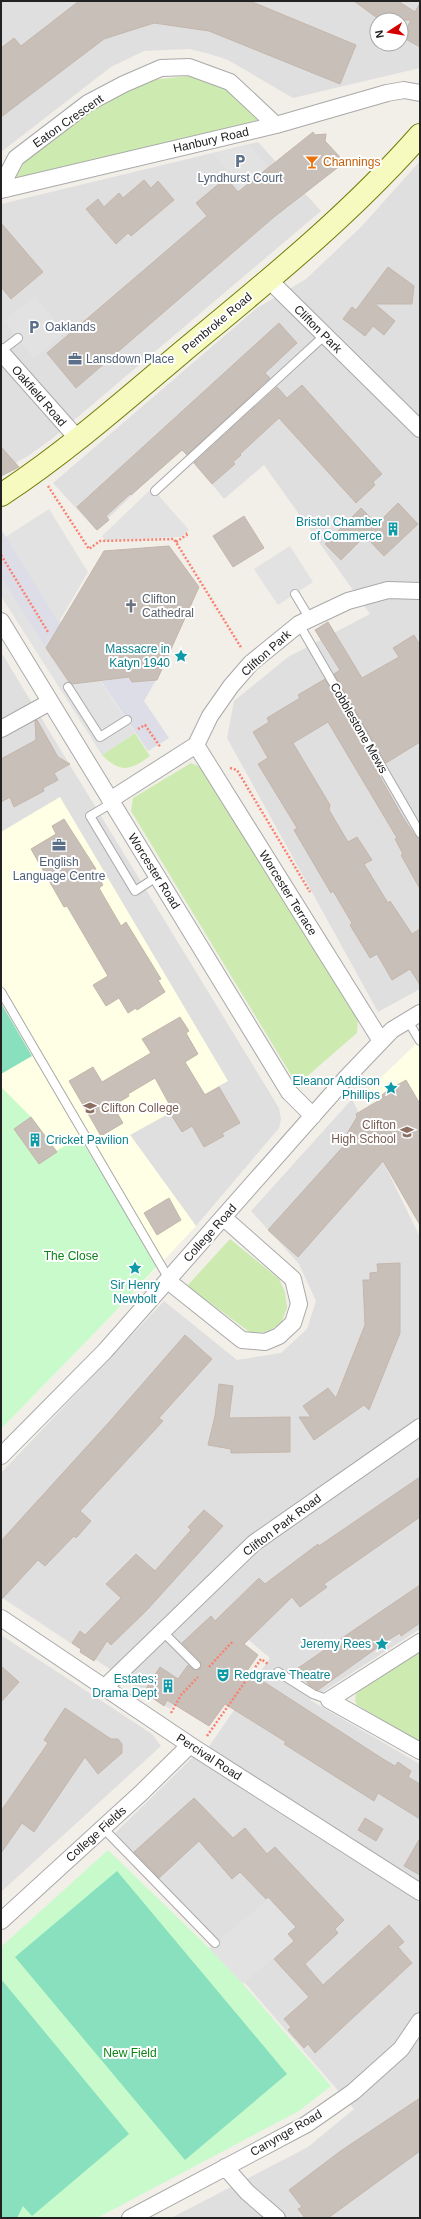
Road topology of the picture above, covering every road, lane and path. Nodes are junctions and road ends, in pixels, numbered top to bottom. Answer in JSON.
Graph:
{"nodes":[{"id":1,"x":420,"y":92,"type":"edge"},
{"id":2,"x":276,"y":125,"type":"junction"},
{"id":3,"x":420,"y":135,"type":"edge"},
{"id":4,"x":4,"y":189,"type":"edge"},
{"id":5,"x":268,"y":279,"type":"junction"},
{"id":6,"x":324,"y":336,"type":"junction"},
{"id":7,"x":18,"y":338,"type":"dead end"},
{"id":8,"x":1,"y":352,"type":"edge"},
{"id":9,"x":420,"y":429,"type":"edge"},
{"id":10,"x":78,"y":439,"type":"junction"},
{"id":11,"x":38,"y":470,"type":"junction"},
{"id":12,"x":155,"y":490,"type":"dead end"},
{"id":13,"x":1,"y":495,"type":"edge"},
{"id":14,"x":186,"y":533,"type":"dead end"},
{"id":15,"x":176,"y":542,"type":"junction"},
{"id":16,"x":1,"y":554,"type":"edge"},
{"id":17,"x":420,"y":591,"type":"edge"},
{"id":18,"x":295,"y":594,"type":"dead end"},
{"id":19,"x":1,"y":621,"type":"edge"},
{"id":20,"x":304,"y":621,"type":"junction"},
{"id":21,"x":48,"y":632,"type":"dead end"},
{"id":22,"x":251,"y":664,"type":"junction"},
{"id":23,"x":68,"y":687,"type":"dead end"},
{"id":24,"x":50,"y":702,"type":"junction"},
{"id":25,"x":127,"y":720,"type":"dead end"},
{"id":26,"x":1,"y":729,"type":"edge"},
{"id":27,"x":136,"y":730,"type":"dead end"},
{"id":28,"x":158,"y":744,"type":"dead end"},
{"id":29,"x":196,"y":745,"type":"junction"},
{"id":30,"x":111,"y":801,"type":"junction"},
{"id":31,"x":420,"y":833,"type":"edge"},
{"id":32,"x":158,"y":876,"type":"junction"},
{"id":33,"x":1,"y":992,"type":"edge"},
{"id":34,"x":414,"y":1017,"type":"edge"},
{"id":35,"x":381,"y":1041,"type":"junction"},
{"id":36,"x":420,"y":1041,"type":"edge"},
{"id":37,"x":313,"y":1116,"type":"junction"},
{"id":38,"x":224,"y":1218,"type":"junction"},
{"id":39,"x":168,"y":1280,"type":"junction"},
{"id":40,"x":420,"y":1427,"type":"edge"},
{"id":41,"x":1,"y":1456,"type":"edge"},
{"id":42,"x":1,"y":1618,"type":"edge"},
{"id":43,"x":162,"y":1631,"type":"junction"},
{"id":44,"x":420,"y":1642,"type":"edge"},
{"id":45,"x":234,"y":1643,"type":"dead end"},
{"id":46,"x":261,"y":1659,"type":"dead end"},
{"id":47,"x":196,"y":1665,"type":"dead end"},
{"id":48,"x":278,"y":1672,"type":"dead end"},
{"id":49,"x":104,"y":1688,"type":"junction"},
{"id":50,"x":329,"y":1700,"type":"junction"},
{"id":51,"x":163,"y":1727,"type":"junction"},
{"id":52,"x":194,"y":1747,"type":"junction"},
{"id":53,"x":420,"y":1751,"type":"edge"},
{"id":54,"x":104,"y":1828,"type":"junction"},
{"id":55,"x":420,"y":1892,"type":"edge"},
{"id":56,"x":1,"y":1921,"type":"edge"},
{"id":57,"x":215,"y":1943,"type":"dead end"},
{"id":58,"x":420,"y":2021,"type":"edge"},
{"id":59,"x":225,"y":2167,"type":"junction"},
{"id":60,"x":130,"y":2218,"type":"edge"},
{"id":61,"x":277,"y":2218,"type":"edge"}],
"edges":[{"from":1,"to":2,"type":"street","name":"Hanbury Road"},
{"from":2,"to":4,"type":"street","name":"Hanbury Road"},
{"from":2,"to":4,"type":"street","name":"Eaton Crescent"},
{"from":3,"to":5,"type":"main road","name":"Pembroke Road"},
{"from":5,"to":6,"type":"street","name":"Clifton Park"},
{"from":5,"to":10,"type":"main road","name":"Pembroke Road"},
{"from":6,"to":9,"type":"street","name":"Clifton Park"},
{"from":6,"to":12,"type":"lane"},
{"from":7,"to":8,"type":"lane"},
{"from":8,"to":10,"type":"street","name":"Oakfield Road"},
{"from":10,"to":11,"type":"main road","name":"Pembroke Road"},
{"from":11,"to":13,"type":"main road","name":"Pembroke Road"},
{"from":11,"to":15,"type":"path"},
{"from":14,"to":15,"type":"path"},
{"from":15,"to":22,"type":"path"},
{"from":16,"to":21,"type":"path"},
{"from":17,"to":20,"type":"street","name":"Clifton Park"},
{"from":18,"to":20,"type":"lane","name":"Cobblestone Mews"},
{"from":19,"to":24,"type":"street","name":"Worcester Road"},
{"from":20,"to":22,"type":"street","name":"Clifton Park"},
{"from":20,"to":31,"type":"lane","name":"Cobblestone Mews"},
{"from":22,"to":29,"type":"street","name":"Clifton Park"},
{"from":23,"to":25,"type":"lane"},
{"from":24,"to":26,"type":"street"},
{"from":24,"to":30,"type":"street","name":"Worcester Road"},
{"from":27,"to":28,"type":"path"},
{"from":29,"to":30,"type":"street"},
{"from":29,"to":35,"type":"street","name":"Worcester Terrace"},
{"from":30,"to":32,"type":"street","name":"Worcester Road"},
{"from":30,"to":32,"type":"lane"},
{"from":32,"to":37,"type":"street","name":"Worcester Road"},
{"from":33,"to":39,"type":"lane"},
{"from":34,"to":35,"type":"street","name":"College Road"},
{"from":34,"to":36,"type":"lane"},
{"from":35,"to":37,"type":"street","name":"College Road"},
{"from":37,"to":38,"type":"street","name":"College Road"},
{"from":38,"to":39,"type":"street","name":"College Road"},
{"from":38,"to":39,"type":"street"},
{"from":39,"to":41,"type":"street","name":"College Road"},
{"from":40,"to":43,"type":"street","name":"Clifton Park Road"},
{"from":42,"to":49,"type":"street","name":"Percival Road"},
{"from":43,"to":47,"type":"lane"},
{"from":43,"to":49,"type":"street","name":"Clifton Park Road"},
{"from":44,"to":50,"type":"street"},
{"from":45,"to":51,"type":"path"},
{"from":46,"to":52,"type":"path"},
{"from":48,"to":50,"type":"lane"},
{"from":49,"to":51,"type":"street","name":"Percival Road"},
{"from":50,"to":53,"type":"street"},
{"from":51,"to":52,"type":"street","name":"Percival Road"},
{"from":52,"to":54,"type":"street","name":"College Fields"},
{"from":52,"to":55,"type":"street","name":"Percival Road"},
{"from":54,"to":56,"type":"street","name":"College Fields"},
{"from":54,"to":57,"type":"lane"},
{"from":58,"to":59,"type":"street","name":"Canynge Road"},
{"from":59,"to":60,"type":"street","name":"Canynge Road"},
{"from":59,"to":61,"type":"street"}]}
